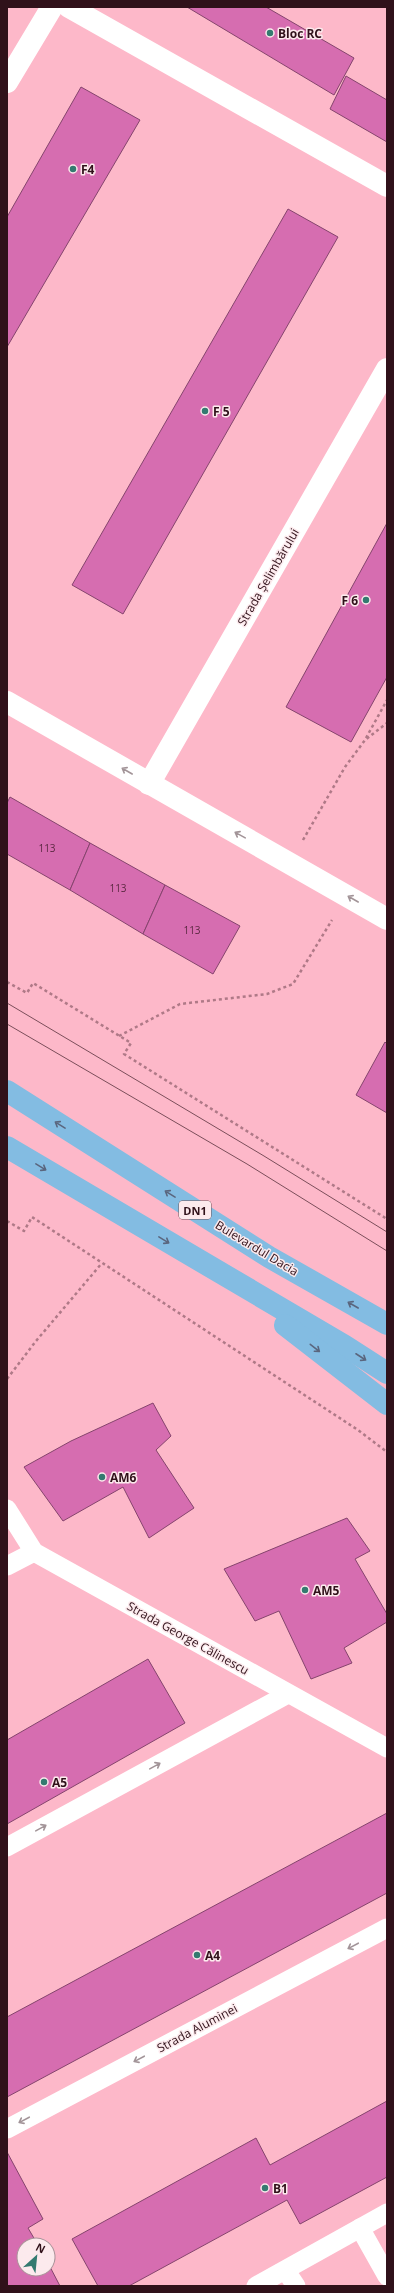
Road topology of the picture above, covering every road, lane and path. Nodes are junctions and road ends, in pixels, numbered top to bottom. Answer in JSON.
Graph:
{"nodes":[{"id":1,"x":52,"y":7,"type":"edge"},
{"id":2,"x":70,"y":7,"type":"edge"},
{"id":3,"x":7,"y":82,"type":"edge"},
{"id":4,"x":387,"y":186,"type":"edge"},
{"id":5,"x":387,"y":369,"type":"edge"},
{"id":6,"x":387,"y":700,"type":"edge"},
{"id":7,"x":7,"y":702,"type":"edge"},
{"id":8,"x":387,"y":723,"type":"edge"},
{"id":9,"x":365,"y":740,"type":"junction"},
{"id":10,"x":149,"y":784,"type":"junction"},
{"id":11,"x":290,"y":863,"type":"junction"},
{"id":12,"x":346,"y":896,"type":"junction"},
{"id":13,"x":387,"y":919,"type":"edge"},
{"id":14,"x":7,"y":982,"type":"edge"},
{"id":15,"x":118,"y":1036,"type":"junction"},
{"id":16,"x":7,"y":1091,"type":"edge"},
{"id":17,"x":7,"y":1147,"type":"edge"},
{"id":18,"x":387,"y":1219,"type":"edge"},
{"id":19,"x":7,"y":1221,"type":"edge"},
{"id":20,"x":102,"y":1263,"type":"junction"},
{"id":21,"x":218,"y":1272,"type":"junction"},
{"id":22,"x":387,"y":1324,"type":"edge"},
{"id":23,"x":387,"y":1373,"type":"edge"},
{"id":24,"x":7,"y":1379,"type":"edge"},
{"id":25,"x":387,"y":1404,"type":"edge"},
{"id":26,"x":387,"y":1452,"type":"edge"},
{"id":27,"x":7,"y":1509,"type":"edge"},
{"id":28,"x":34,"y":1552,"type":"junction"},
{"id":29,"x":7,"y":1566,"type":"edge"},
{"id":30,"x":288,"y":1694,"type":"junction"},
{"id":31,"x":387,"y":1748,"type":"edge"},
{"id":32,"x":7,"y":1847,"type":"edge"},
{"id":33,"x":387,"y":1928,"type":"edge"},
{"id":34,"x":7,"y":2129,"type":"edge"},
{"id":35,"x":387,"y":2213,"type":"edge"},
{"id":36,"x":360,"y":2228,"type":"junction"},
{"id":37,"x":387,"y":2276,"type":"edge"},
{"id":38,"x":291,"y":2278,"type":"edge"},
{"id":39,"x":256,"y":2286,"type":"edge"}],
"edges":[{"from":1,"to":3,"type":"street"},
{"from":2,"to":4,"type":"street"},
{"from":5,"to":10,"type":"street","name":"Strada Șelimbărului"},
{"from":6,"to":9,"type":"path"},
{"from":10,"to":7,"type":"street","one_way":true},
{"from":8,"to":9,"type":"path"},
{"from":9,"to":11,"type":"path"},
{"from":11,"to":10,"type":"street","one_way":true},
{"from":11,"to":12,"type":"street"},
{"from":13,"to":12,"type":"street","one_way":true},
{"from":12,"to":15,"type":"path"},
{"from":14,"to":15,"type":"path"},
{"from":15,"to":18,"type":"path"},
{"from":22,"to":16,"type":"main road","name":"Bulevardul Dacia","number":"DN1","one_way":true},
{"from":17,"to":21,"type":"main road","one_way":true},
{"from":19,"to":20,"type":"path"},
{"from":20,"to":24,"type":"path"},
{"from":20,"to":26,"type":"path"},
{"from":21,"to":23,"type":"main road","one_way":true},
{"from":21,"to":25,"type":"main road","one_way":true},
{"from":27,"to":28,"type":"lane","name":"Strada George Călinescu"},
{"from":28,"to":29,"type":"lane"},
{"from":28,"to":30,"type":"lane","name":"Strada George Călinescu"},
{"from":30,"to":31,"type":"lane","name":"Strada George Călinescu"},
{"from":32,"to":30,"type":"lane","one_way":true},
{"from":33,"to":34,"type":"lane","name":"Strada Aluminei","one_way":true},
{"from":35,"to":36,"type":"lane"},
{"from":36,"to":37,"type":"lane"},
{"from":36,"to":38,"type":"lane"},
{"from":38,"to":39,"type":"lane"}]}
